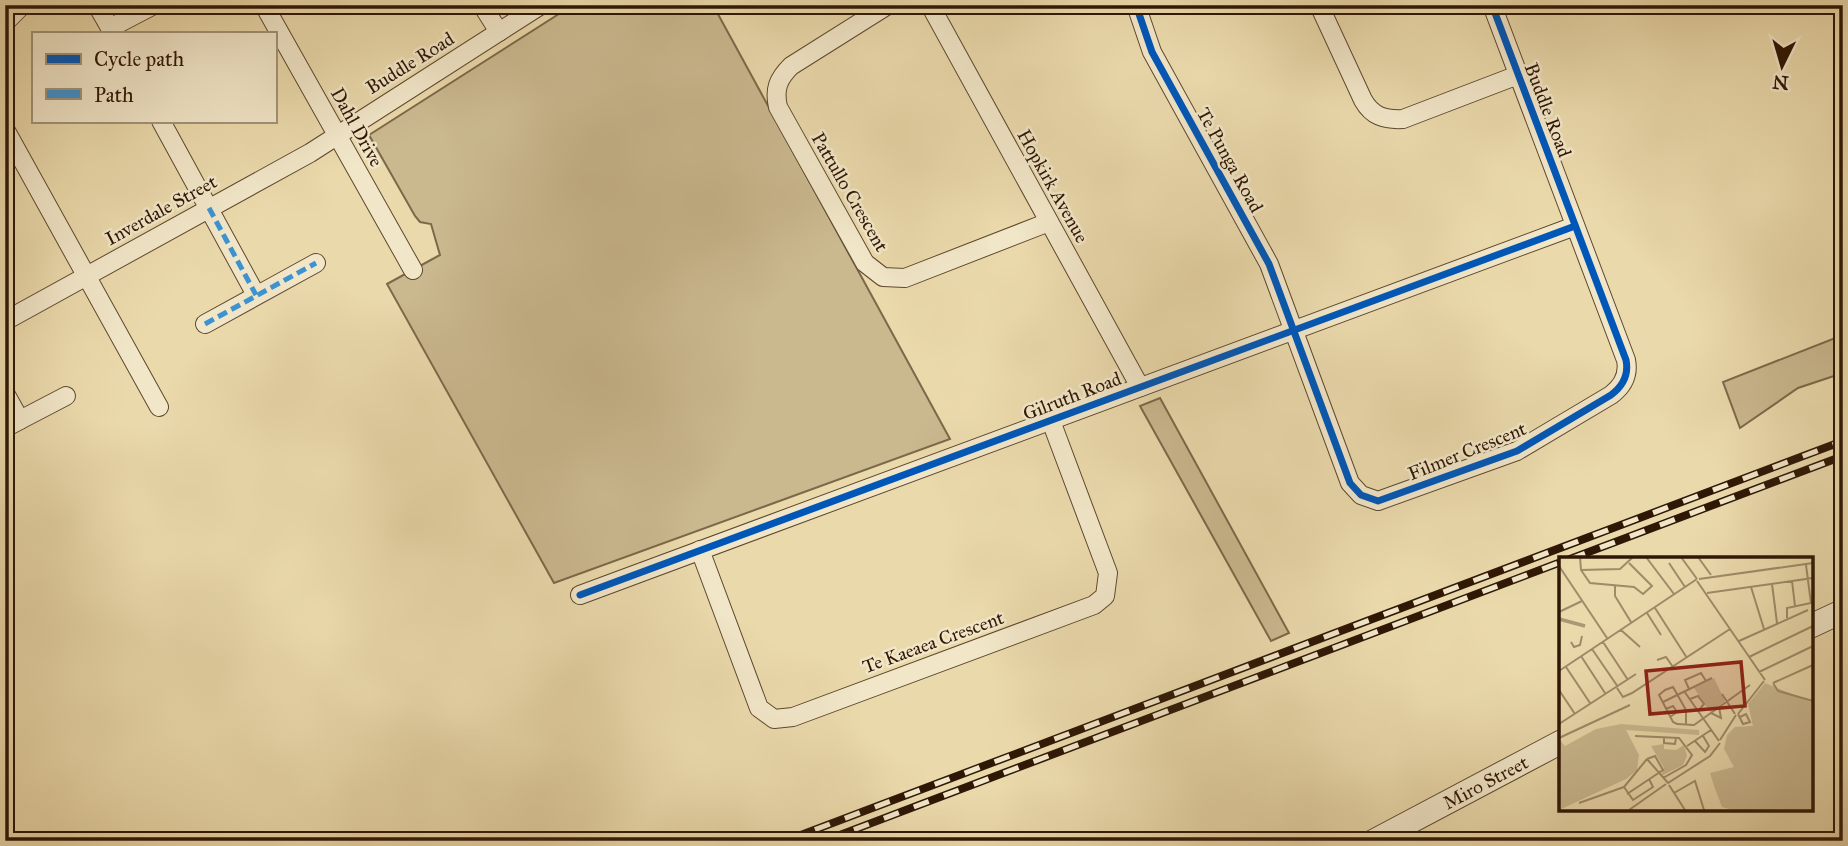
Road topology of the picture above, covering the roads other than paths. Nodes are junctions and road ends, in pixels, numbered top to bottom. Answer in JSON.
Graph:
{"nodes":[{"id":1,"x":19,"y":5,"type":"edge"},
{"id":2,"x":97,"y":5,"type":"edge"},
{"id":3,"x":153,"y":5,"type":"edge"},
{"id":4,"x":264,"y":5,"type":"edge"},
{"id":5,"x":482,"y":5,"type":"edge"},
{"id":6,"x":541,"y":5,"type":"edge"},
{"id":7,"x":888,"y":5,"type":"edge"},
{"id":8,"x":930,"y":5,"type":"edge"},
{"id":9,"x":1136,"y":5,"type":"edge"},
{"id":10,"x":1320,"y":5,"type":"edge"},
{"id":11,"x":1492,"y":5,"type":"edge"},
{"id":12,"x":5,"y":19,"type":"edge"},
{"id":13,"x":111,"y":31,"type":"edge"},
{"id":14,"x":499,"y":32,"type":"junction"},
{"id":15,"x":1518,"y":75,"type":"junction"},
{"id":16,"x":162,"y":122,"type":"edge"},
{"id":17,"x":5,"y":129,"type":"edge"},
{"id":18,"x":337,"y":135,"type":"junction"},
{"id":19,"x":209,"y":208,"type":"junction"},
{"id":20,"x":1049,"y":222,"type":"junction"},
{"id":21,"x":1575,"y":226,"type":"junction"},
{"id":22,"x":316,"y":263,"type":"dead end"},
{"id":23,"x":413,"y":270,"type":"dead end"},
{"id":24,"x":86,"y":276,"type":"junction"},
{"id":25,"x":256,"y":295,"type":"junction"},
{"id":26,"x":5,"y":321,"type":"edge"},
{"id":27,"x":205,"y":324,"type":"dead end"},
{"id":28,"x":1294,"y":331,"type":"junction"},
{"id":29,"x":1140,"y":387,"type":"junction"},
{"id":30,"x":5,"y":393,"type":"edge"},
{"id":31,"x":66,"y":396,"type":"dead end"},
{"id":32,"x":159,"y":407,"type":"dead end"},
{"id":33,"x":1051,"y":421,"type":"junction"},
{"id":34,"x":13,"y":424,"type":"edge"},
{"id":35,"x":700,"y":550,"type":"junction"},
{"id":36,"x":580,"y":595,"type":"dead end"},
{"id":37,"x":1843,"y":611,"type":"edge"},
{"id":38,"x":1813,"y":625,"type":"edge"},
{"id":39,"x":1559,"y":744,"type":"edge"},
{"id":40,"x":1374,"y":841,"type":"edge"}],
"edges":[{"from":1,"to":12,"type":"street"},
{"from":2,"to":13,"type":"street"},
{"from":3,"to":13,"type":"street"},
{"from":4,"to":18,"type":"street","name":"Dahl Drive"},
{"from":5,"to":14,"type":"street"},
{"from":6,"to":14,"type":"street","name":"Buddle Road"},
{"from":7,"to":20,"type":"street","name":"Pattullo Crescent"},
{"from":8,"to":20,"type":"street","name":"Hopkirk Avenue"},
{"from":9,"to":28,"type":"street","name":"Te Punga Road"},
{"from":10,"to":15,"type":"street"},
{"from":11,"to":15,"type":"street","name":"Buddle Road"},
{"from":14,"to":18,"type":"street","name":"Buddle Road"},
{"from":15,"to":21,"type":"street","name":"Buddle Road"},
{"from":16,"to":19,"type":"street"},
{"from":17,"to":24,"type":"street"},
{"from":18,"to":19,"type":"street","name":"Inverdale Street"},
{"from":18,"to":23,"type":"street","name":"Dahl Drive"},
{"from":19,"to":24,"type":"street","name":"Inverdale Street"},
{"from":19,"to":25,"type":"street"},
{"from":20,"to":29,"type":"street","name":"Hopkirk Avenue"},
{"from":21,"to":28,"type":"street","name":"Gilruth Road"},
{"from":21,"to":28,"type":"street","name":"Filmer Crescent"},
{"from":22,"to":25,"type":"street"},
{"from":24,"to":26,"type":"street","name":"Inverdale Street"},
{"from":24,"to":32,"type":"street"},
{"from":25,"to":27,"type":"street"},
{"from":28,"to":29,"type":"street","name":"Gilruth Road"},
{"from":29,"to":33,"type":"street","name":"Gilruth Road"},
{"from":30,"to":34,"type":"street"},
{"from":31,"to":34,"type":"street"},
{"from":33,"to":35,"type":"street","name":"Gilruth Road"},
{"from":33,"to":35,"type":"street","name":"Te Kaeaea Crescent"},
{"from":35,"to":36,"type":"street","name":"Gilruth Road"},
{"from":37,"to":38,"type":"street"},
{"from":39,"to":40,"type":"street","name":"Miro Street"}]}
